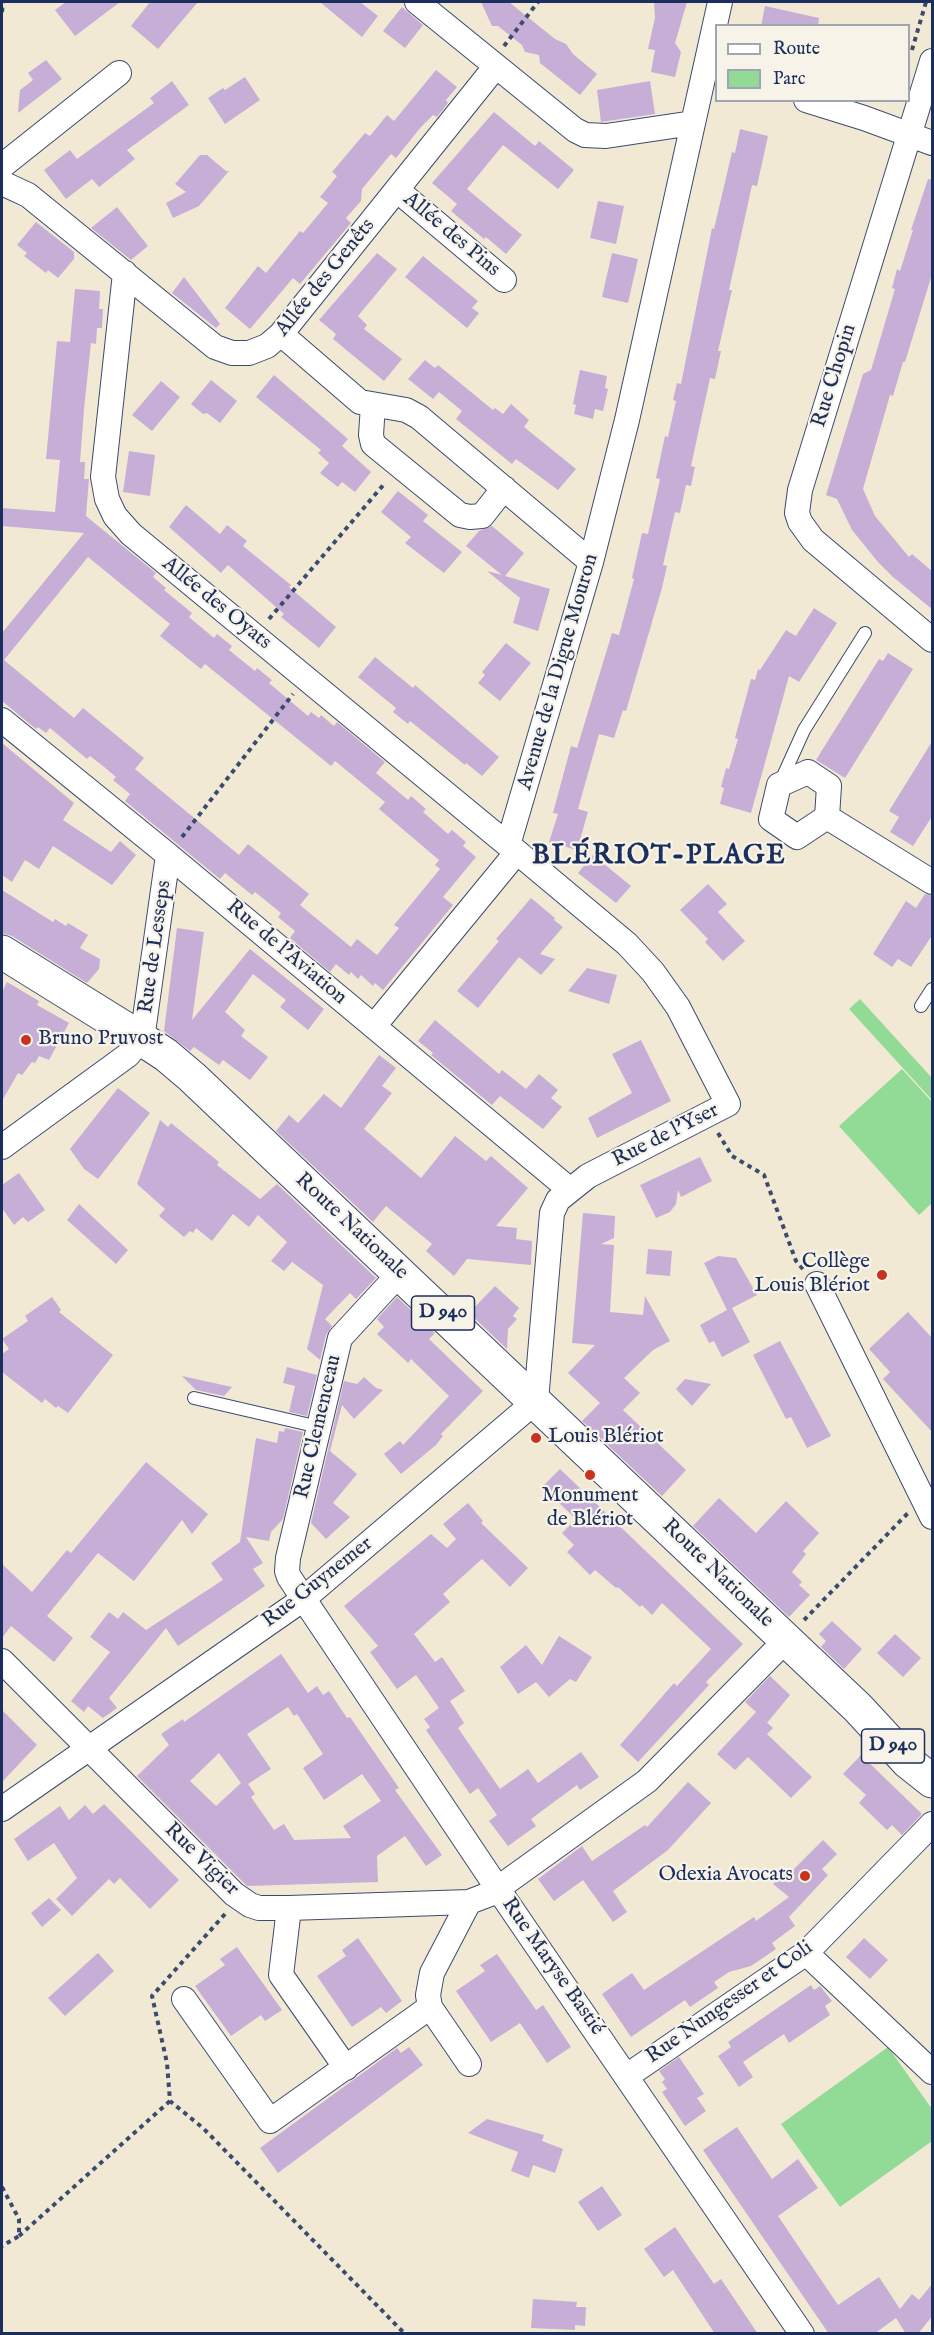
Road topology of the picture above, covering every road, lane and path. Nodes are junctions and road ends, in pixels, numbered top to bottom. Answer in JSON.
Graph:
{"nodes":[{"id":1,"x":3,"y":2,"type":"edge"},
{"id":2,"x":417,"y":2,"type":"edge"},
{"id":3,"x":538,"y":2,"type":"edge"},
{"id":4,"x":720,"y":2,"type":"edge"},
{"id":5,"x":926,"y":2,"type":"edge"},
{"id":6,"x":2,"y":12,"type":"edge"},
{"id":7,"x":717,"y":24,"type":"edge"},
{"id":8,"x":715,"y":37,"type":"edge"},
{"id":9,"x":910,"y":56,"type":"edge"},
{"id":10,"x":933,"y":61,"type":"edge"},
{"id":11,"x":496,"y":66,"type":"junction"},
{"id":12,"x":710,"y":72,"type":"edge"},
{"id":13,"x":119,"y":73,"type":"dead end"},
{"id":14,"x":812,"y":102,"type":"edge"},
{"id":15,"x":693,"y":123,"type":"junction"},
{"id":16,"x":910,"y":134,"type":"junction"},
{"id":17,"x":933,"y":143,"type":"edge"},
{"id":18,"x":2,"y":166,"type":"edge"},
{"id":19,"x":2,"y":183,"type":"edge"},
{"id":20,"x":397,"y":190,"type":"junction"},
{"id":21,"x":125,"y":273,"type":"junction"},
{"id":22,"x":504,"y":280,"type":"dead end"},
{"id":23,"x":281,"y":334,"type":"junction"},
{"id":24,"x":373,"y":405,"type":"junction"},
{"id":25,"x":399,"y":466,"type":"junction"},
{"id":26,"x":504,"y":488,"type":"junction"},
{"id":27,"x":591,"y":562,"type":"junction"},
{"id":28,"x":865,"y":633,"type":"dead end"},
{"id":29,"x":255,"y":636,"type":"junction"},
{"id":30,"x":933,"y":640,"type":"edge"},
{"id":31,"x":306,"y":678,"type":"junction"},
{"id":32,"x":2,"y":720,"type":"edge"},
{"id":33,"x":779,"y":785,"type":"junction"},
{"id":34,"x":827,"y":817,"type":"junction"},
{"id":35,"x":513,"y":849,"type":"junction"},
{"id":36,"x":168,"y":855,"type":"junction"},
{"id":37,"x":930,"y":876,"type":"edge"},
{"id":38,"x":2,"y":952,"type":"edge"},
{"id":39,"x":933,"y":989,"type":"edge"},
{"id":40,"x":921,"y":1006,"type":"dead end"},
{"id":41,"x":374,"y":1026,"type":"junction"},
{"id":42,"x":142,"y":1039,"type":"junction"},
{"id":43,"x":706,"y":1115,"type":"junction"},
{"id":44,"x":2,"y":1147,"type":"edge"},
{"id":45,"x":569,"y":1189,"type":"junction"},
{"id":46,"x":400,"y":1273,"type":"junction"},
{"id":47,"x":817,"y":1284,"type":"joint"},
{"id":48,"x":194,"y":1398,"type":"dead end"},
{"id":49,"x":536,"y":1401,"type":"junction"},
{"id":50,"x":319,"y":1426,"type":"junction"},
{"id":51,"x":928,"y":1508,"type":"edge"},
{"id":52,"x":302,"y":1600,"type":"junction"},
{"id":53,"x":786,"y":1640,"type":"junction"},
{"id":54,"x":2,"y":1661,"type":"edge"},
{"id":55,"x":858,"y":1708,"type":"junction"},
{"id":56,"x":88,"y":1748,"type":"junction"},
{"id":57,"x":933,"y":1754,"type":"edge"},
{"id":58,"x":933,"y":1781,"type":"edge"},
{"id":59,"x":2,"y":1809,"type":"edge"},
{"id":60,"x":933,"y":1824,"type":"edge"},
{"id":61,"x":498,"y":1889,"type":"junction"},
{"id":62,"x":469,"y":1902,"type":"junction"},
{"id":63,"x":290,"y":1908,"type":"junction"},
{"id":64,"x":806,"y":1953,"type":"junction"},
{"id":65,"x":184,"y":1999,"type":"dead end"},
{"id":66,"x":429,"y":2007,"type":"junction"},
{"id":67,"x":469,"y":2064,"type":"dead end"},
{"id":68,"x":345,"y":2068,"type":"junction"},
{"id":69,"x":933,"y":2072,"type":"edge"},
{"id":70,"x":627,"y":2076,"type":"junction"},
{"id":71,"x":2,"y":2187,"type":"edge"},
{"id":72,"x":19,"y":2236,"type":"junction"},
{"id":73,"x":2,"y":2246,"type":"edge"},
{"id":74,"x":405,"y":2334,"type":"edge"},
{"id":75,"x":802,"y":2334,"type":"edge"}],
"edges":[{"from":1,"to":6,"type":"path"},
{"from":2,"to":11,"type":"street"},
{"from":3,"to":11,"type":"path"},
{"from":4,"to":7,"type":"street"},
{"from":5,"to":9,"type":"path"},
{"from":8,"to":12,"type":"street"},
{"from":10,"to":16,"type":"street","name":"Rue Chopin"},
{"from":11,"to":15,"type":"street"},
{"from":11,"to":20,"type":"street","name":"Allée des Genêts"},
{"from":12,"to":15,"type":"street","name":"Avenue de la Digue Mouron"},
{"from":13,"to":18,"type":"street"},
{"from":14,"to":16,"type":"street"},
{"from":15,"to":27,"type":"street","name":"Avenue de la Digue Mouron"},
{"from":16,"to":17,"type":"street"},
{"from":16,"to":30,"type":"street","name":"Rue Chopin"},
{"from":19,"to":21,"type":"street","name":"Allée des Genêts"},
{"from":20,"to":22,"type":"street","name":"Allée des Pins"},
{"from":20,"to":23,"type":"street","name":"Allée des Genêts"},
{"from":21,"to":23,"type":"street","name":"Allée des Genêts"},
{"from":21,"to":29,"type":"street","name":"Allée des Oyats"},
{"from":23,"to":24,"type":"street"},
{"from":24,"to":25,"type":"street"},
{"from":24,"to":26,"type":"street"},
{"from":25,"to":26,"type":"street"},
{"from":25,"to":29,"type":"path"},
{"from":26,"to":27,"type":"street"},
{"from":27,"to":35,"type":"street","name":"Avenue de la Digue Mouron"},
{"from":28,"to":33,"type":"lane"},
{"from":29,"to":31,"type":"street","name":"Allée des Oyats"},
{"from":31,"to":35,"type":"street","name":"Allée des Oyats"},
{"from":31,"to":36,"type":"path"},
{"from":32,"to":36,"type":"street","name":"Rue de l'Aviation"},
{"from":33,"to":34,"type":"street"},
{"from":33,"to":34,"type":"street"},
{"from":34,"to":37,"type":"street"},
{"from":35,"to":41,"type":"street","name":"Avenue de la Digue Mouron"},
{"from":35,"to":43,"type":"street","name":"Rue de l'Yser"},
{"from":36,"to":41,"type":"street","name":"Rue de l'Aviation"},
{"from":36,"to":42,"type":"street","name":"Rue de Lesseps"},
{"from":38,"to":42,"type":"main road","name":"Route Nationale","number":"D 940"},
{"from":39,"to":40,"type":"lane"},
{"from":41,"to":45,"type":"street","name":"Rue de l'Aviation"},
{"from":42,"to":44,"type":"street"},
{"from":42,"to":46,"type":"main road","name":"Route Nationale","number":"D 940"},
{"from":43,"to":45,"type":"street","name":"Rue de l'Yser"},
{"from":43,"to":47,"type":"path"},
{"from":45,"to":49,"type":"street","name":"Rue de l'Yser"},
{"from":46,"to":49,"type":"main road","name":"Route Nationale","number":"D 940"},
{"from":46,"to":50,"type":"street","name":"Rue Clemenceau"},
{"from":47,"to":51,"type":"street"},
{"from":48,"to":50,"type":"lane"},
{"from":49,"to":52,"type":"street","name":"Rue Guynemer"},
{"from":49,"to":53,"type":"main road","name":"Route Nationale","number":"D 940"},
{"from":50,"to":52,"type":"street","name":"Rue Clemenceau"},
{"from":51,"to":53,"type":"path"},
{"from":52,"to":56,"type":"street","name":"Rue Guynemer"},
{"from":52,"to":61,"type":"street","name":"Rue Maryse Bastié"},
{"from":53,"to":55,"type":"main road","name":"Route Nationale","number":"D 940"},
{"from":53,"to":61,"type":"street","name":"Rue Vigier"},
{"from":54,"to":56,"type":"street","name":"Rue Vigier"},
{"from":55,"to":57,"type":"main road","name":"Route Nationale","number":"D 940"},
{"from":55,"to":58,"type":"main road","name":"Route Nationale","number":"D 940"},
{"from":56,"to":59,"type":"street","name":"Rue Guynemer"},
{"from":56,"to":63,"type":"street","name":"Rue Vigier"},
{"from":60,"to":64,"type":"street","name":"Rue Nungesser et Coli"},
{"from":61,"to":62,"type":"street","name":"Rue Vigier"},
{"from":61,"to":70,"type":"street","name":"Rue Maryse Bastié"},
{"from":62,"to":63,"type":"street","name":"Rue Vigier"},
{"from":62,"to":66,"type":"street"},
{"from":63,"to":68,"type":"street"},
{"from":64,"to":69,"type":"street"},
{"from":64,"to":70,"type":"street","name":"Rue Nungesser et Coli"},
{"from":65,"to":68,"type":"street"},
{"from":66,"to":67,"type":"street"},
{"from":66,"to":68,"type":"street"},
{"from":70,"to":75,"type":"street","name":"Rue Maryse Bastié"},
{"from":71,"to":72,"type":"path"},
{"from":72,"to":73,"type":"path"},
{"from":72,"to":74,"type":"path"}]}
